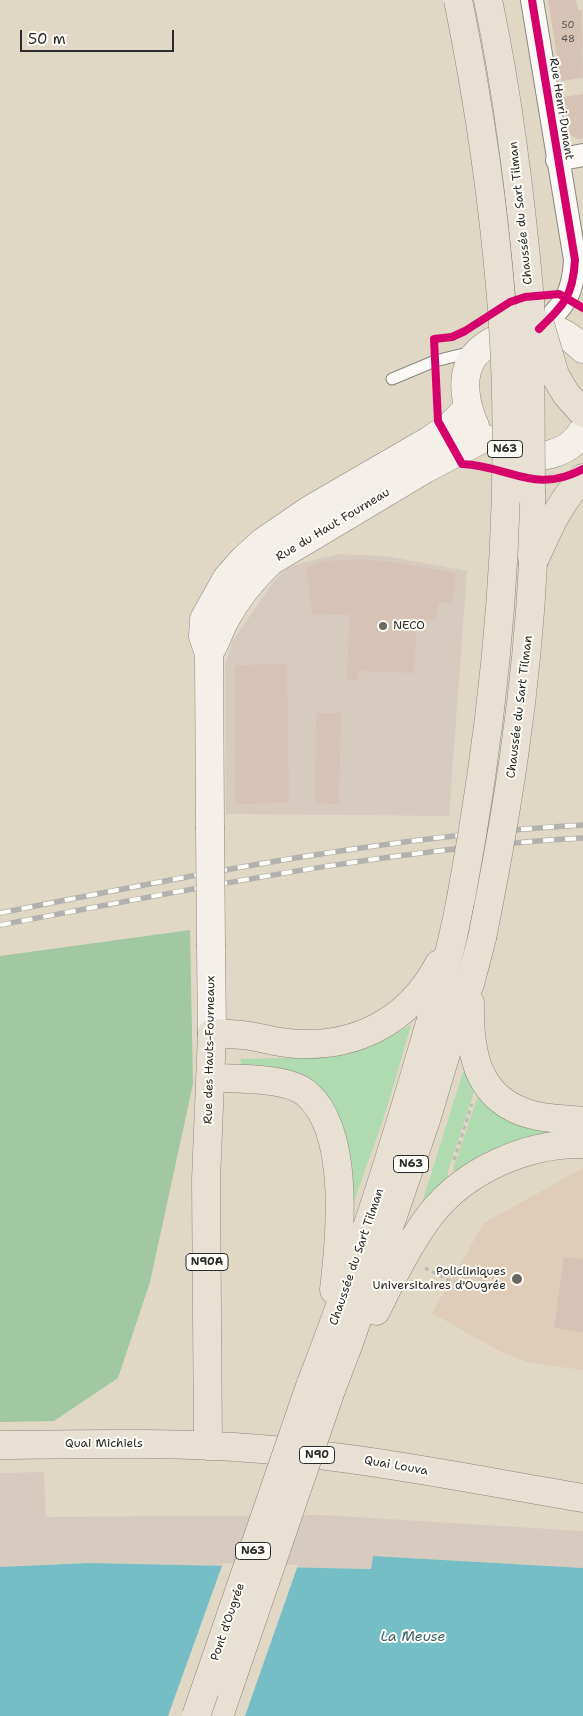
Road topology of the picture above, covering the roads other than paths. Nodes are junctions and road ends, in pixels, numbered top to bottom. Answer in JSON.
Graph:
{"nodes":[{"id":1,"x":458,"y":0,"type":"edge"},
{"id":2,"x":488,"y":0,"type":"edge"},
{"id":3,"x":532,"y":0,"type":"edge"},
{"id":4,"x":583,"y":154,"type":"edge"},
{"id":5,"x":558,"y":160,"type":"junction"},
{"id":6,"x":530,"y":300,"type":"junction"},
{"id":7,"x":539,"y":329,"type":"junction"},
{"id":8,"x":580,"y":343,"type":"edge"},
{"id":9,"x":480,"y":349,"type":"junction"},
{"id":10,"x":392,"y":379,"type":"dead end"},
{"id":11,"x":467,"y":409,"type":"junction"},
{"id":12,"x":583,"y":413,"type":"edge"},
{"id":13,"x":484,"y":438,"type":"junction"},
{"id":14,"x":579,"y":447,"type":"edge"},
{"id":15,"x":583,"y":478,"type":"edge"},
{"id":16,"x":533,"y":564,"type":"junction"},
{"id":17,"x":209,"y":654,"type":"junction"},
{"id":18,"x":454,"y":937,"type":"junction"},
{"id":19,"x":470,"y":984,"type":"junction"},
{"id":20,"x":212,"y":1033,"type":"junction"},
{"id":21,"x":210,"y":1078,"type":"junction"},
{"id":22,"x":583,"y":1121,"type":"edge"},
{"id":23,"x":583,"y":1144,"type":"edge"},
{"id":24,"x":339,"y":1342,"type":"junction"},
{"id":25,"x":320,"y":1388,"type":"junction"},
{"id":26,"x":0,"y":1445,"type":"edge"},
{"id":27,"x":208,"y":1446,"type":"junction"},
{"id":28,"x":583,"y":1498,"type":"edge"},
{"id":29,"x":196,"y":1716,"type":"edge"},
{"id":30,"x":219,"y":1716,"type":"edge"}],
"edges":[{"from":1,"to":18,"type":"main road","name":"Chaussée du Sart Tilman","number":"N63","bridge":true},
{"from":2,"to":6,"type":"main road","name":"Chaussée du Sart Tilman","number":"N63"},
{"from":3,"to":5,"type":"street","name":"Rue Henri Dunant"},
{"from":4,"to":5,"type":"street"},
{"from":5,"to":7,"type":"street","name":"Rue Henri Dunant"},
{"from":6,"to":12,"type":"main road","bridge":true},
{"from":6,"to":16,"type":"main road","name":"Chaussée du Sart Tilman","number":"N63","bridge":true},
{"from":7,"to":8,"type":"main road"},
{"from":7,"to":9,"type":"main road"},
{"from":9,"to":10,"type":"lane"},
{"from":9,"to":11,"type":"main road"},
{"from":11,"to":13,"type":"main road"},
{"from":11,"to":17,"type":"main road","name":"Rue du Haut Fourneau"},
{"from":13,"to":14,"type":"main road"},
{"from":13,"to":17,"type":"main road","name":"Rue du Haut Fourneau"},
{"from":15,"to":16,"type":"main road"},
{"from":16,"to":19,"type":"main road","name":"Chaussée du Sart Tilman","number":"N63","bridge":true},
{"from":17,"to":20,"type":"main road","name":"Rue des Hauts-Fourneaux","bridge":true},
{"from":18,"to":20,"type":"main road"},
{"from":18,"to":24,"type":"main road","name":"Chaussée du Sart Tilman","number":"N63"},
{"from":19,"to":22,"type":"main road"},
{"from":19,"to":24,"type":"main road","name":"Chaussée du Sart Tilman","number":"N63"},
{"from":20,"to":21,"type":"main road","name":"Rue des Hauts-Fourneaux","number":"N90A"},
{"from":21,"to":24,"type":"main road"},
{"from":21,"to":27,"type":"main road","name":"Rue des Hauts-Fourneaux","number":"N90A"},
{"from":23,"to":24,"type":"main road"},
{"from":24,"to":25,"type":"main road","name":"Chaussée du Sart Tilman","number":"N63"},
{"from":25,"to":29,"type":"main road","name":"Pont d'Ougrée","number":"N63","bridge":true},
{"from":25,"to":30,"type":"main road","name":"Pont d'Ougrée","number":"N63","bridge":true},
{"from":26,"to":27,"type":"main road","name":"Quai Michiels","number":"N90"},
{"from":27,"to":28,"type":"main road","name":"Quai Louva","number":"N90"}]}
